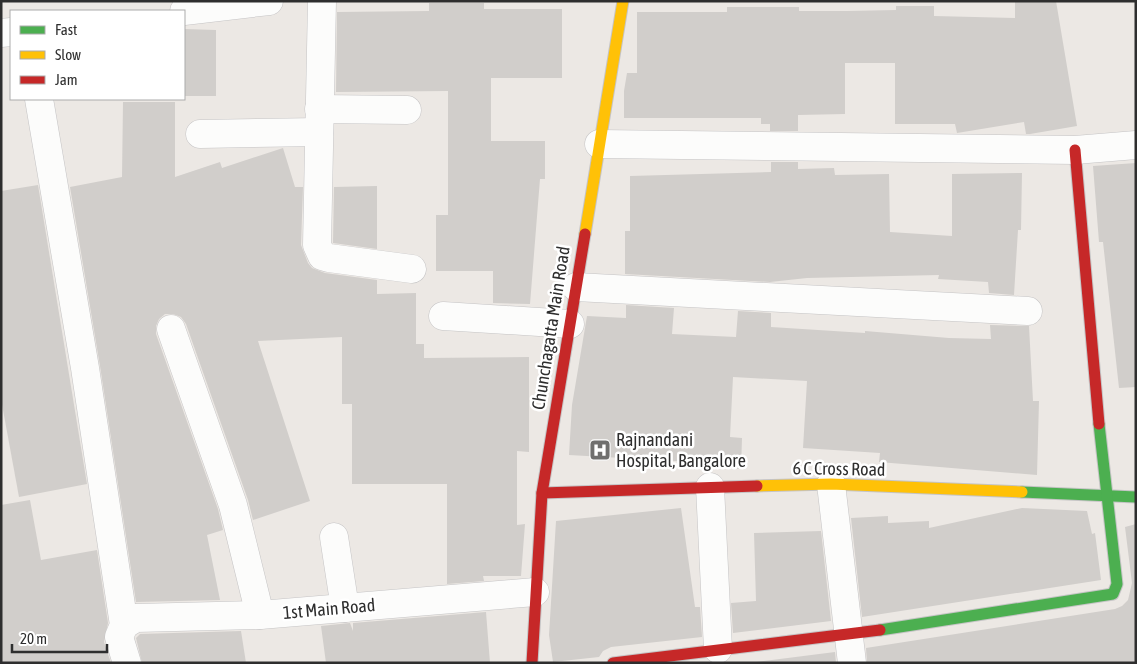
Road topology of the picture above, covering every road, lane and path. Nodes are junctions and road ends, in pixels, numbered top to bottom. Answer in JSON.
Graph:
{"nodes":[{"id":1,"x":268,"y":1,"type":"edge"},
{"id":2,"x":322,"y":1,"type":"edge"},
{"id":3,"x":623,"y":1,"type":"edge"},
{"id":4,"x":185,"y":12,"type":"edge"},
{"id":5,"x":39,"y":100,"type":"edge"},
{"id":6,"x":407,"y":110,"type":"dead end"},
{"id":7,"x":319,"y":120,"type":"junction"},
{"id":8,"x":200,"y":134,"type":"dead end"},
{"id":9,"x":599,"y":144,"type":"junction"},
{"id":10,"x":1136,"y":145,"type":"edge"},
{"id":11,"x":1075,"y":150,"type":"junction"},
{"id":12,"x":412,"y":269,"type":"dead end"},
{"id":13,"x":576,"y":287,"type":"junction"},
{"id":14,"x":1028,"y":311,"type":"dead end"},
{"id":15,"x":443,"y":316,"type":"dead end"},
{"id":16,"x":570,"y":324,"type":"junction"},
{"id":17,"x":171,"y":329,"type":"dead end"},
{"id":18,"x":831,"y":484,"type":"junction"},
{"id":19,"x":710,"y":487,"type":"junction"},
{"id":20,"x":542,"y":493,"type":"junction"},
{"id":21,"x":1106,"y":497,"type":"junction"},
{"id":22,"x":1136,"y":497,"type":"edge"},
{"id":23,"x":334,"y":536,"type":"dead end"},
{"id":24,"x":536,"y":592,"type":"junction"},
{"id":25,"x":345,"y":608,"type":"junction"},
{"id":26,"x":260,"y":615,"type":"junction"},
{"id":27,"x":124,"y":626,"type":"junction"},
{"id":28,"x":849,"y":635,"type":"junction"},
{"id":29,"x":718,"y":649,"type":"junction"},
{"id":30,"x":127,"y":663,"type":"edge"},
{"id":31,"x":532,"y":663,"type":"edge"},
{"id":32,"x":613,"y":663,"type":"edge"},
{"id":33,"x":852,"y":663,"type":"edge"}],
"edges":[{"from":1,"to":4,"type":"street"},
{"from":2,"to":7,"type":"street"},
{"from":3,"to":9,"type":"street","name":"Chunchagatta Main Road"},
{"from":5,"to":27,"type":"street"},
{"from":6,"to":7,"type":"street"},
{"from":7,"to":8,"type":"street"},
{"from":7,"to":12,"type":"street"},
{"from":9,"to":11,"type":"street"},
{"from":9,"to":13,"type":"street","name":"Chunchagatta Main Road"},
{"from":10,"to":11,"type":"street"},
{"from":11,"to":21,"type":"street"},
{"from":13,"to":14,"type":"street"},
{"from":13,"to":16,"type":"street","name":"Chunchagatta Main Road"},
{"from":15,"to":16,"type":"street"},
{"from":16,"to":20,"type":"street","name":"Chunchagatta Main Road"},
{"from":17,"to":26,"type":"street"},
{"from":18,"to":19,"type":"street","name":"6 C Cross Road"},
{"from":18,"to":21,"type":"street","name":"6 C Cross Road"},
{"from":18,"to":28,"type":"street"},
{"from":19,"to":20,"type":"street","name":"6 C Cross Road"},
{"from":19,"to":29,"type":"street"},
{"from":20,"to":24,"type":"street","name":"Chunchagatta Main Road"},
{"from":21,"to":22,"type":"street","name":"6 C Cross Road"},
{"from":21,"to":28,"type":"street"},
{"from":23,"to":25,"type":"street"},
{"from":24,"to":25,"type":"street","name":"1st Main Road"},
{"from":24,"to":31,"type":"street","name":"Chunchagatta Main Road"},
{"from":25,"to":26,"type":"street","name":"1st Main Road"},
{"from":26,"to":27,"type":"street","name":"1st Main Road"},
{"from":27,"to":30,"type":"street"},
{"from":28,"to":29,"type":"street"},
{"from":28,"to":33,"type":"street"},
{"from":29,"to":32,"type":"street"}]}
